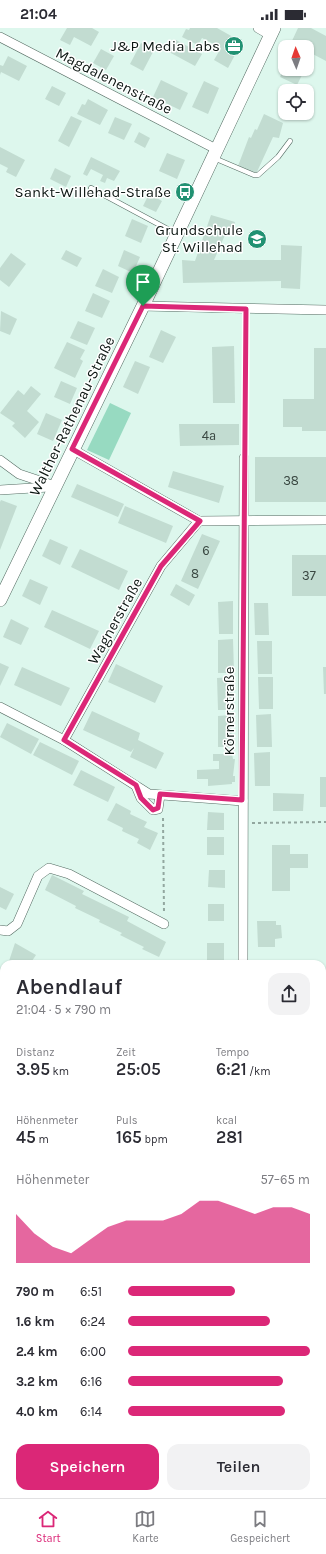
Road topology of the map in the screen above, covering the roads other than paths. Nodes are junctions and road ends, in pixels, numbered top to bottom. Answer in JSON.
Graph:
{"nodes":[{"id":1,"x":258,"y":28,"type":"edge"},
{"id":2,"x":272,"y":31,"type":"edge"},
{"id":3,"x":0,"y":37,"type":"edge"},
{"id":4,"x":290,"y":141,"type":"dead end"},
{"id":5,"x":214,"y":153,"type":"junction"},
{"id":6,"x":91,"y":188,"type":"dead end"},
{"id":7,"x":177,"y":234,"type":"junction"},
{"id":8,"x":143,"y":306,"type":"junction"},
{"id":9,"x":326,"y":310,"type":"edge"},
{"id":10,"x":72,"y":449,"type":"junction"},
{"id":11,"x":244,"y":458,"type":"road end"},
{"id":12,"x":0,"y":460,"type":"edge"},
{"id":13,"x":54,"y":486,"type":"junction"},
{"id":14,"x":0,"y":490,"type":"edge"},
{"id":15,"x":243,"y":520,"type":"junction"},
{"id":16,"x":326,"y":520,"type":"edge"},
{"id":17,"x":200,"y":521,"type":"junction"},
{"id":18,"x":0,"y":600,"type":"edge"},
{"id":19,"x":0,"y":707,"type":"edge"},
{"id":20,"x":64,"y":740,"type":"junction"},
{"id":21,"x":136,"y":785,"type":"junction"},
{"id":22,"x":160,"y":794,"type":"junction"},
{"id":23,"x":242,"y":800,"type":"junction"},
{"id":24,"x":164,"y":924,"type":"road end"},
{"id":25,"x":4,"y":930,"type":"edge"},
{"id":26,"x":243,"y":960,"type":"edge"}],
"edges":[{"from":1,"to":2,"type":"street"},
{"from":2,"to":5,"type":"street","name":"Walther-Rathenau-Straße"},
{"from":3,"to":5,"type":"street","name":"Magdalenenstraße"},
{"from":4,"to":5,"type":"lane"},
{"from":5,"to":7,"type":"street","name":"Walther-Rathenau-Straße"},
{"from":6,"to":7,"type":"lane"},
{"from":7,"to":8,"type":"street","name":"Walther-Rathenau-Straße"},
{"from":8,"to":9,"type":"street"},
{"from":8,"to":10,"type":"street","name":"Walther-Rathenau-Straße"},
{"from":10,"to":13,"type":"street","name":"Walther-Rathenau-Straße"},
{"from":10,"to":17,"type":"street"},
{"from":11,"to":15,"type":"street","name":"Körnerstraße"},
{"from":12,"to":13,"type":"street"},
{"from":13,"to":14,"type":"street"},
{"from":13,"to":18,"type":"street","name":"Walther-Rathenau-Straße"},
{"from":15,"to":16,"type":"street"},
{"from":15,"to":17,"type":"street"},
{"from":15,"to":23,"type":"street","name":"Körnerstraße"},
{"from":17,"to":20,"type":"street","name":"Wagnerstraße"},
{"from":19,"to":20,"type":"street"},
{"from":20,"to":21,"type":"street"},
{"from":21,"to":22,"type":"street"},
{"from":21,"to":22,"type":"street"},
{"from":22,"to":23,"type":"street"},
{"from":23,"to":26,"type":"street","name":"Körnerstraße"},
{"from":24,"to":25,"type":"street"}]}
